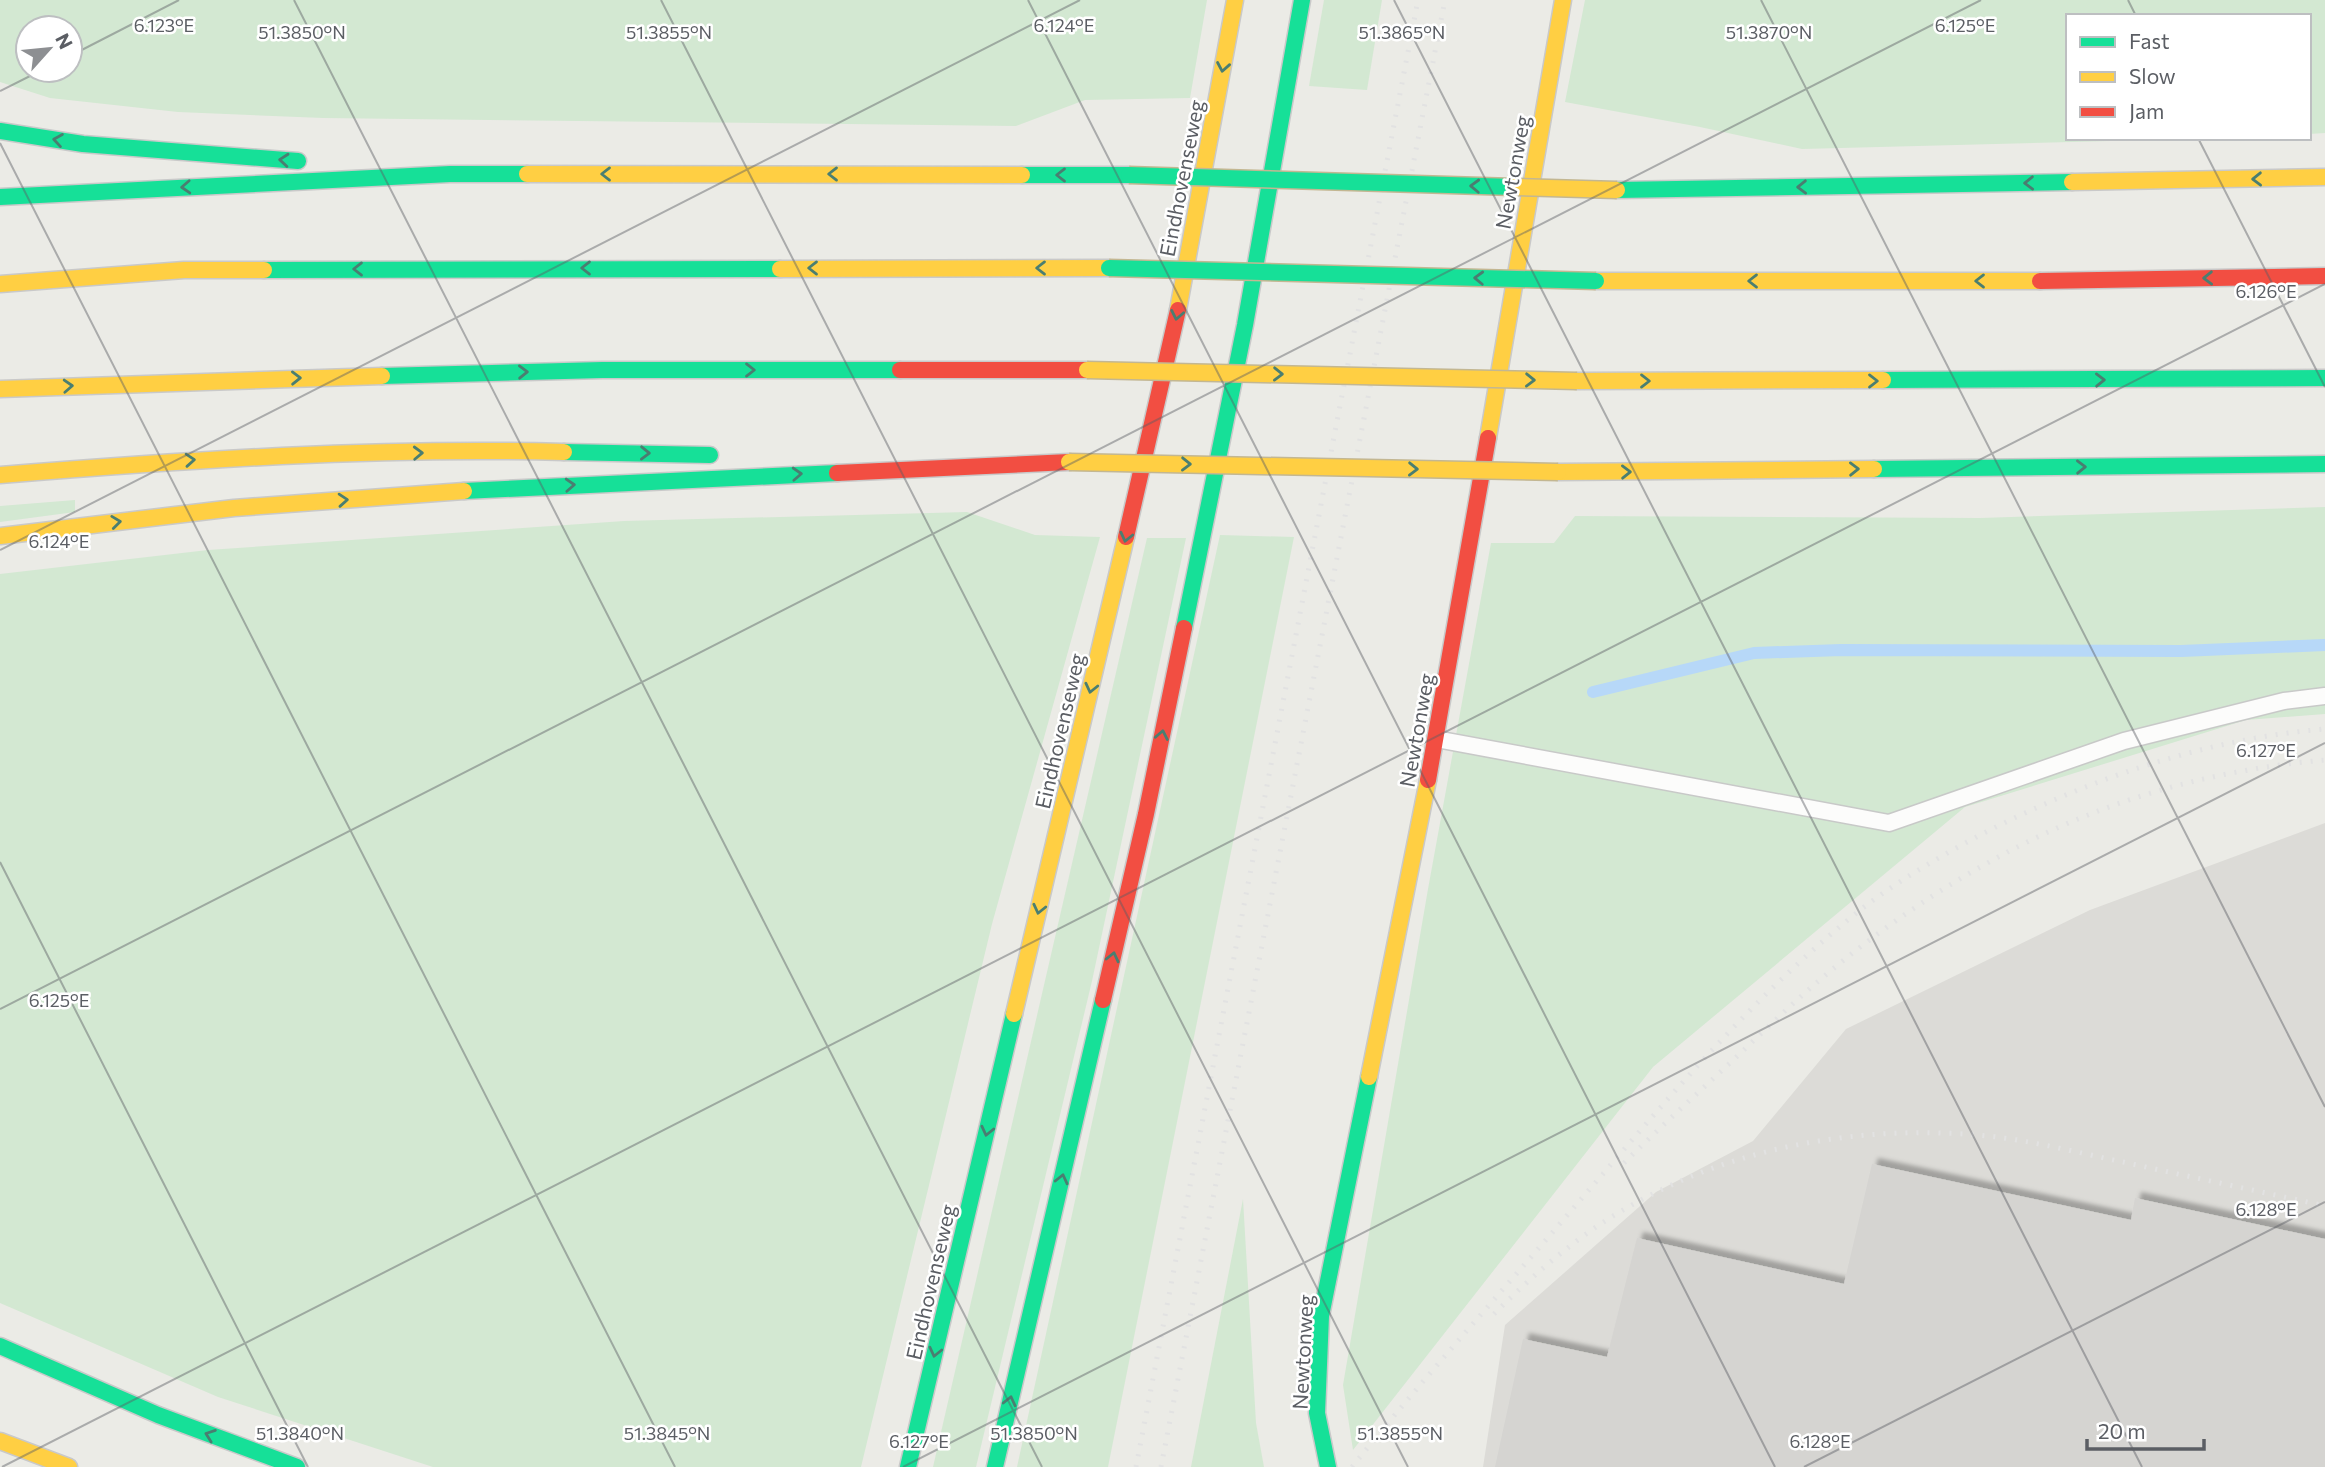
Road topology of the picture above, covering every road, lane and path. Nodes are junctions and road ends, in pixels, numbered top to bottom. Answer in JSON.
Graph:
{"nodes":[{"id":1,"x":1235,"y":0,"type":"edge"},
{"id":2,"x":1302,"y":0,"type":"edge"},
{"id":3,"x":1563,"y":0,"type":"edge"},
{"id":4,"x":0,"y":131,"type":"edge"},
{"id":5,"x":450,"y":174,"type":"junction"},
{"id":6,"x":2325,"y":177,"type":"edge"},
{"id":7,"x":0,"y":197,"type":"edge"},
{"id":8,"x":2325,"y":276,"type":"edge"},
{"id":9,"x":0,"y":284,"type":"edge"},
{"id":10,"x":2325,"y":378,"type":"edge"},
{"id":11,"x":0,"y":389,"type":"edge"},
{"id":12,"x":719,"y":455,"type":"dead end"},
{"id":13,"x":831,"y":457,"type":"dead end"},
{"id":14,"x":1069,"y":462,"type":"junction"},
{"id":15,"x":2325,"y":464,"type":"edge"},
{"id":16,"x":0,"y":475,"type":"edge"},
{"id":17,"x":0,"y":536,"type":"edge"},
{"id":18,"x":2325,"y":696,"type":"edge"},
{"id":19,"x":1436,"y":739,"type":"junction"},
{"id":20,"x":0,"y":1346,"type":"edge"},
{"id":21,"x":0,"y":1441,"type":"edge"},
{"id":22,"x":69,"y":1467,"type":"edge"},
{"id":23,"x":297,"y":1467,"type":"edge"},
{"id":24,"x":908,"y":1467,"type":"edge"},
{"id":25,"x":995,"y":1467,"type":"edge"},
{"id":26,"x":1328,"y":1467,"type":"edge"}],
"edges":[{"from":1,"to":24,"type":"main road","name":"Eindhovenseweg","one_way":true},
{"from":25,"to":2,"type":"main road","one_way":true},
{"from":3,"to":19,"type":"main road","name":"Newtonweg"},
{"from":5,"to":4,"type":"main road","one_way":true},
{"from":6,"to":5,"type":"main road","one_way":true,"bridge":true},
{"from":5,"to":7,"type":"main road","one_way":true},
{"from":8,"to":9,"type":"main road","one_way":true,"bridge":true},
{"from":11,"to":10,"type":"main road","one_way":true,"bridge":true},
{"from":16,"to":12,"type":"main road","one_way":true},
{"from":13,"to":14,"type":"main road"},
{"from":14,"to":15,"type":"main road","one_way":true,"bridge":true},
{"from":17,"to":14,"type":"main road","one_way":true},
{"from":18,"to":19,"type":"lane"},
{"from":19,"to":26,"type":"main road","name":"Newtonweg"},
{"from":23,"to":20,"type":"main road","one_way":true},
{"from":21,"to":22,"type":"main road"}]}
